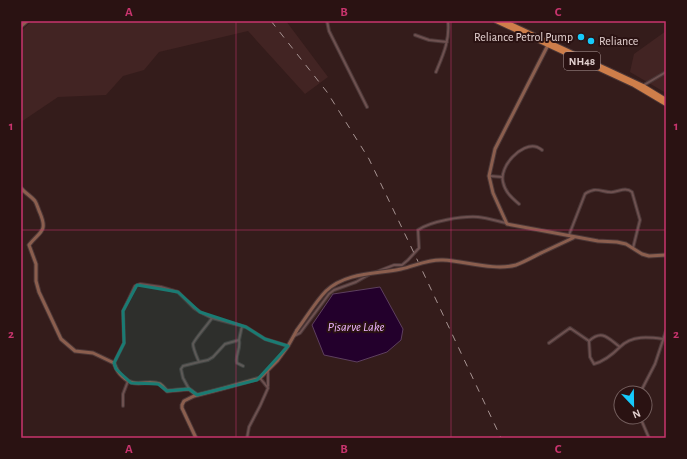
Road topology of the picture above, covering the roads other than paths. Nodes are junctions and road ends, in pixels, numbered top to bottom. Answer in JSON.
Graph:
{"nodes":[{"id":1,"x":26,"y":21,"type":"edge"},
{"id":2,"x":327,"y":21,"type":"edge"},
{"id":3,"x":448,"y":21,"type":"edge"},
{"id":4,"x":496,"y":21,"type":"edge"},
{"id":5,"x":504,"y":21,"type":"edge"},
{"id":6,"x":21,"y":26,"type":"edge"},
{"id":7,"x":415,"y":35,"type":"dead end"},
{"id":8,"x":447,"y":42,"type":"junction"},
{"id":9,"x":548,"y":45,"type":"junction"},
{"id":10,"x":436,"y":72,"type":"dead end"},
{"id":11,"x":666,"y":72,"type":"edge"},
{"id":12,"x":643,"y":86,"type":"junction"},
{"id":13,"x":666,"y":100,"type":"edge"},
{"id":14,"x":666,"y":104,"type":"edge"},
{"id":15,"x":367,"y":107,"type":"dead end"},
{"id":16,"x":542,"y":150,"type":"dead end"},
{"id":17,"x":489,"y":176,"type":"junction"},
{"id":18,"x":502,"y":177,"type":"junction"},
{"id":19,"x":21,"y":188,"type":"edge"},
{"id":20,"x":519,"y":204,"type":"dead end"},
{"id":21,"x":507,"y":224,"type":"junction"},
{"id":22,"x":569,"y":236,"type":"junction"},
{"id":23,"x":574,"y":237,"type":"junction"},
{"id":24,"x":633,"y":248,"type":"junction"},
{"id":25,"x":666,"y":255,"type":"edge"},
{"id":26,"x":212,"y":318,"type":"junction"},
{"id":27,"x":242,"y":326,"type":"junction"},
{"id":28,"x":666,"y":331,"type":"edge"},
{"id":29,"x":294,"y":336,"type":"junction"},
{"id":30,"x":663,"y":339,"type":"junction"},
{"id":31,"x":239,"y":340,"type":"junction"},
{"id":32,"x":589,"y":341,"type":"junction"},
{"id":33,"x":549,"y":343,"type":"dead end"},
{"id":34,"x":288,"y":346,"type":"junction"},
{"id":35,"x":620,"y":347,"type":"junction"},
{"id":36,"x":198,"y":362,"type":"junction"},
{"id":37,"x":114,"y":364,"type":"junction"},
{"id":38,"x":243,"y":366,"type":"dead end"},
{"id":39,"x":268,"y":371,"type":"junction"},
{"id":40,"x":260,"y":378,"type":"junction"},
{"id":41,"x":128,"y":381,"type":"junction"},
{"id":42,"x":644,"y":385,"type":"edge"},
{"id":43,"x":268,"y":388,"type":"junction"},
{"id":44,"x":189,"y":389,"type":"junction"},
{"id":45,"x":197,"y":395,"type":"junction"},
{"id":46,"x":124,"y":406,"type":"dead end"},
{"id":47,"x":643,"y":425,"type":"edge"},
{"id":48,"x":196,"y":438,"type":"edge"},
{"id":49,"x":247,"y":438,"type":"edge"},
{"id":50,"x":649,"y":438,"type":"edge"}],
"edges":[{"from":1,"to":6,"type":"street"},
{"from":2,"to":15,"type":"street"},
{"from":3,"to":8,"type":"street"},
{"from":4,"to":9,"type":"highway","number":"NH48"},
{"from":5,"to":12,"type":"highway","number":"NH48"},
{"from":7,"to":8,"type":"street"},
{"from":8,"to":10,"type":"street"},
{"from":9,"to":14,"type":"highway","number":"NH48"},
{"from":9,"to":17,"type":"street"},
{"from":11,"to":12,"type":"street"},
{"from":12,"to":13,"type":"highway","number":"NH48"},
{"from":16,"to":18,"type":"street"},
{"from":17,"to":18,"type":"street"},
{"from":17,"to":21,"type":"street"},
{"from":18,"to":20,"type":"street"},
{"from":19,"to":37,"type":"street"},
{"from":21,"to":22,"type":"street"},
{"from":21,"to":29,"type":"street"},
{"from":22,"to":23,"type":"street"},
{"from":22,"to":24,"type":"street"},
{"from":23,"to":24,"type":"street"},
{"from":23,"to":29,"type":"street","bridge":true},
{"from":24,"to":25,"type":"street"},
{"from":26,"to":27,"type":"street"},
{"from":26,"to":36,"type":"street"},
{"from":26,"to":37,"type":"street"},
{"from":27,"to":31,"type":"street"},
{"from":27,"to":34,"type":"street"},
{"from":28,"to":30,"type":"street"},
{"from":29,"to":34,"type":"street"},
{"from":30,"to":35,"type":"street"},
{"from":30,"to":42,"type":"street"},
{"from":31,"to":36,"type":"street"},
{"from":31,"to":38,"type":"street"},
{"from":32,"to":33,"type":"street"},
{"from":32,"to":35,"type":"street"},
{"from":32,"to":35,"type":"street"},
{"from":34,"to":39,"type":"street"},
{"from":36,"to":44,"type":"street"},
{"from":37,"to":41,"type":"street"},
{"from":39,"to":40,"type":"street"},
{"from":39,"to":43,"type":"street"},
{"from":40,"to":43,"type":"street"},
{"from":40,"to":45,"type":"street"},
{"from":41,"to":44,"type":"street"},
{"from":41,"to":46,"type":"street"},
{"from":43,"to":49,"type":"street"},
{"from":44,"to":45,"type":"street"},
{"from":45,"to":48,"type":"street"},
{"from":47,"to":50,"type":"street"}]}
